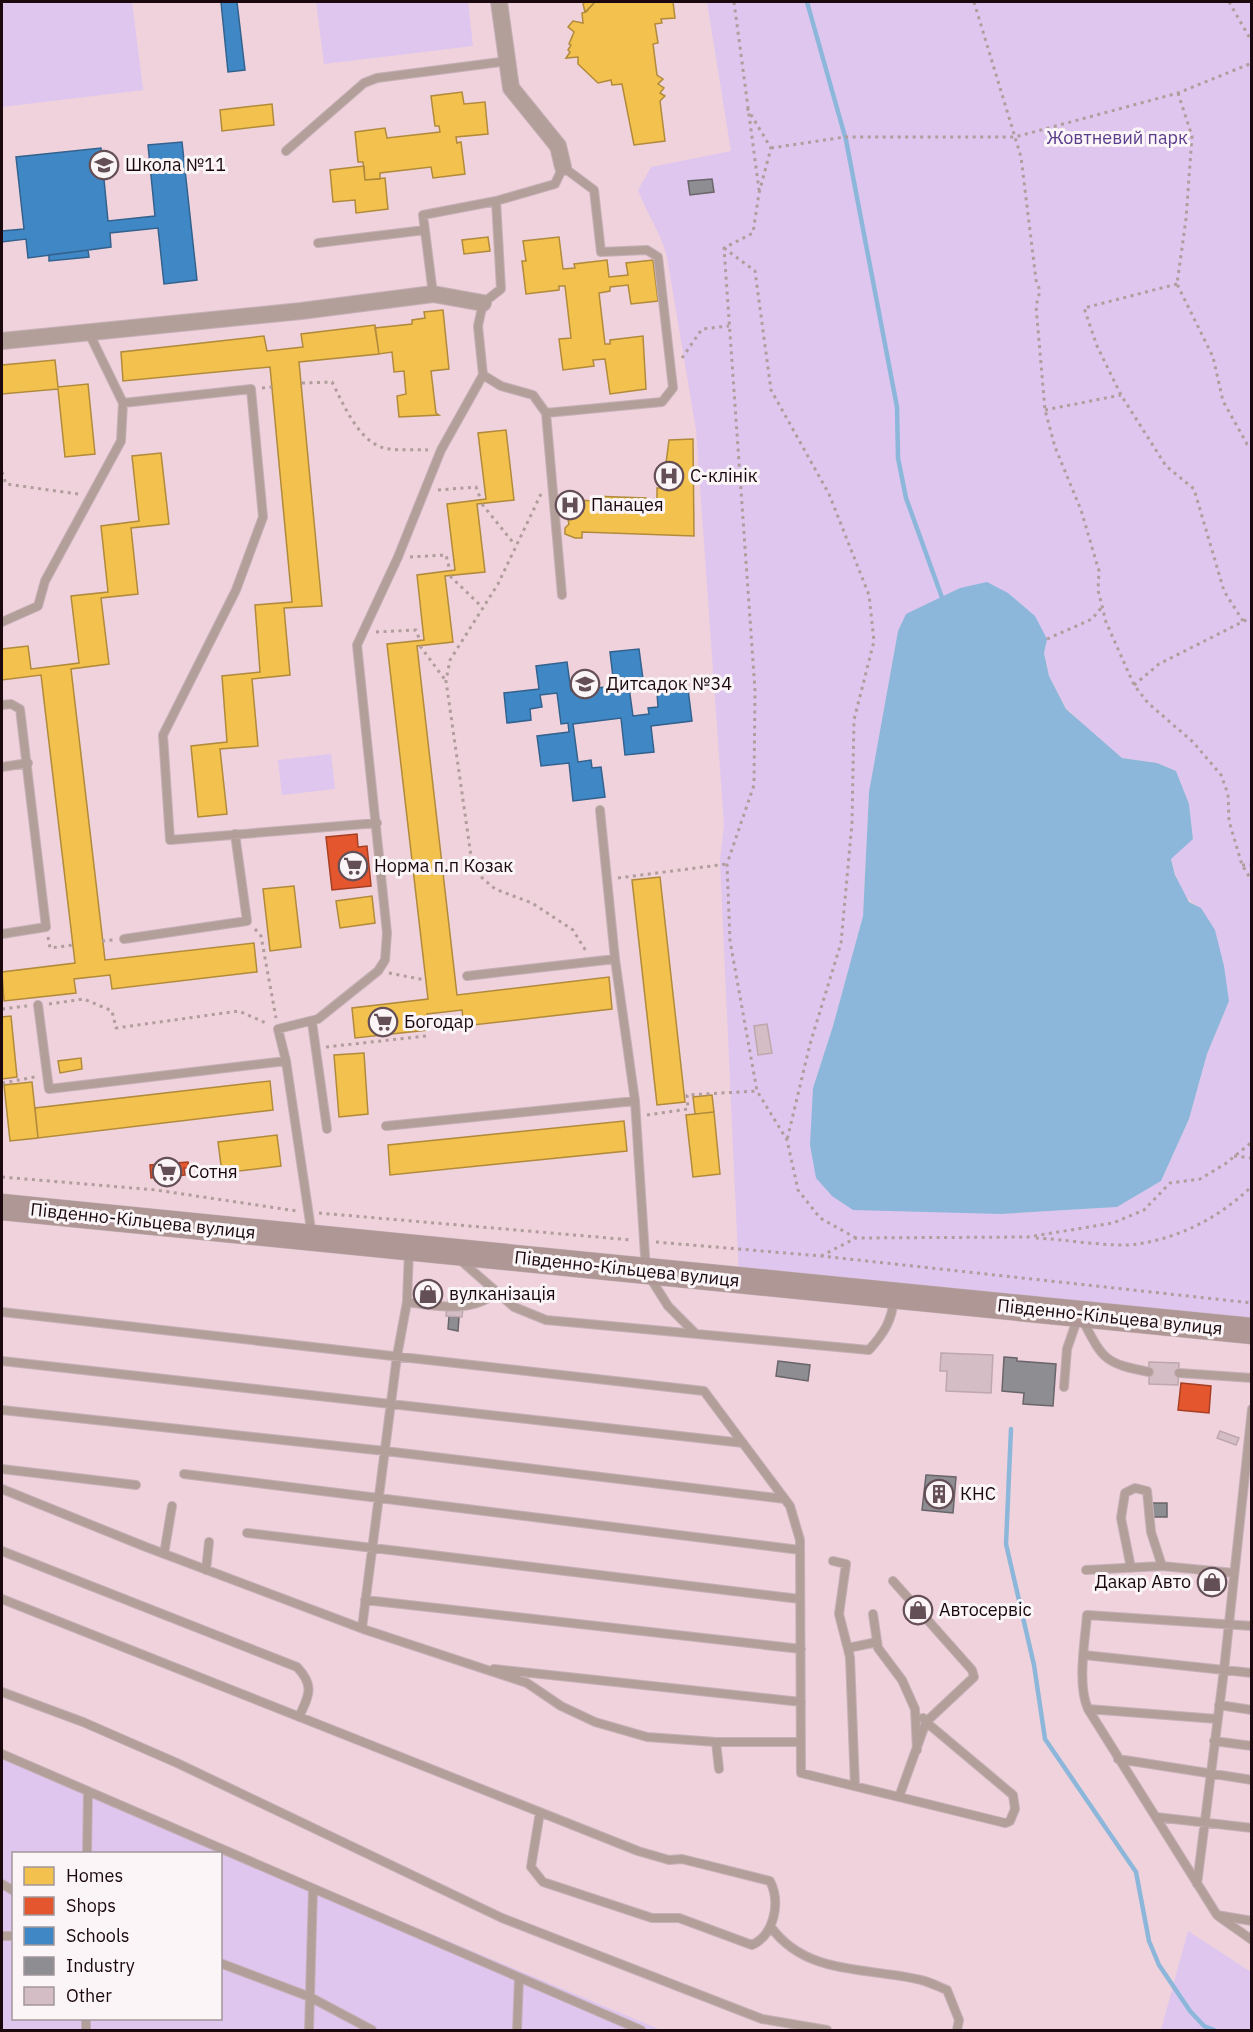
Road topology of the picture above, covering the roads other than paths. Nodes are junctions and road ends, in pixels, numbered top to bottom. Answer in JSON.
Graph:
{"nodes":[{"id":1,"x":500,"y":2,"type":"edge"},
{"id":2,"x":508,"y":61,"type":"junction"},
{"id":3,"x":286,"y":150,"type":"dead end"},
{"id":4,"x":563,"y":167,"type":"junction"},
{"id":5,"x":496,"y":201,"type":"junction"},
{"id":6,"x":425,"y":230,"type":"junction"},
{"id":7,"x":318,"y":243,"type":"dead end"},
{"id":8,"x":433,"y":294,"type":"junction"},
{"id":9,"x":483,"y":303,"type":"junction"},
{"id":10,"x":89,"y":333,"type":"junction"},
{"id":11,"x":2,"y":341,"type":"edge"},
{"id":12,"x":483,"y":375,"type":"junction"},
{"id":13,"x":123,"y":404,"type":"junction"},
{"id":14,"x":546,"y":413,"type":"junction"},
{"id":15,"x":562,"y":595,"type":"dead end"},
{"id":16,"x":2,"y":622,"type":"edge"},
{"id":17,"x":2,"y":705,"type":"edge"},
{"id":18,"x":28,"y":764,"type":"junction"},
{"id":19,"x":2,"y":767,"type":"edge"},
{"id":20,"x":600,"y":810,"type":"dead end"},
{"id":21,"x":377,"y":823,"type":"junction"},
{"id":22,"x":236,"y":834,"type":"junction"},
{"id":23,"x":2,"y":934,"type":"edge"},
{"id":24,"x":124,"y":939,"type":"dead end"},
{"id":25,"x":615,"y":959,"type":"junction"},
{"id":26,"x":467,"y":976,"type":"dead end"},
{"id":27,"x":38,"y":1005,"type":"road end"},
{"id":28,"x":312,"y":1022,"type":"junction"},
{"id":29,"x":286,"y":1061,"type":"junction"},
{"id":30,"x":635,"y":1101,"type":"junction"},
{"id":31,"x":386,"y":1126,"type":"dead end"},
{"id":32,"x":327,"y":1129,"type":"dead end"},
{"id":33,"x":2,"y":1207,"type":"edge"},
{"id":34,"x":312,"y":1239,"type":"junction"},
{"id":35,"x":410,"y":1248,"type":"junction"},
{"id":36,"x":449,"y":1251,"type":"junction"},
{"id":37,"x":646,"y":1271,"type":"junction"},
{"id":38,"x":497,"y":1292,"type":"junction"},
{"id":39,"x":895,"y":1295,"type":"junction"},
{"id":40,"x":407,"y":1302,"type":"junction"},
{"id":41,"x":2,"y":1312,"type":"edge"},
{"id":42,"x":1079,"y":1313,"type":"junction"},
{"id":43,"x":1251,"y":1331,"type":"edge"},
{"id":44,"x":695,"y":1333,"type":"junction"},
{"id":45,"x":397,"y":1356,"type":"junction"},
{"id":46,"x":2,"y":1361,"type":"edge"},
{"id":47,"x":1149,"y":1372,"type":"dead end"},
{"id":48,"x":1179,"y":1373,"type":"dead end"},
{"id":49,"x":1251,"y":1378,"type":"edge"},
{"id":50,"x":1064,"y":1387,"type":"dead end"},
{"id":51,"x":391,"y":1402,"type":"junction"},
{"id":52,"x":1251,"y":1409,"type":"edge"},
{"id":53,"x":2,"y":1410,"type":"edge"},
{"id":54,"x":743,"y":1443,"type":"junction"},
{"id":55,"x":385,"y":1451,"type":"junction"},
{"id":56,"x":2,"y":1469,"type":"edge"},
{"id":57,"x":184,"y":1474,"type":"dead end"},
{"id":58,"x":136,"y":1485,"type":"dead end"},
{"id":59,"x":2,"y":1489,"type":"edge"},
{"id":60,"x":379,"y":1496,"type":"junction"},
{"id":61,"x":785,"y":1499,"type":"junction"},
{"id":62,"x":172,"y":1506,"type":"dead end"},
{"id":63,"x":247,"y":1533,"type":"dead end"},
{"id":64,"x":209,"y":1542,"type":"dead end"},
{"id":65,"x":372,"y":1547,"type":"junction"},
{"id":66,"x":800,"y":1550,"type":"junction"},
{"id":67,"x":2,"y":1551,"type":"edge"},
{"id":68,"x":164,"y":1554,"type":"junction"},
{"id":69,"x":833,"y":1562,"type":"dead end"},
{"id":70,"x":1162,"y":1566,"type":"junction"},
{"id":71,"x":1131,"y":1568,"type":"junction"},
{"id":72,"x":206,"y":1570,"type":"junction"},
{"id":73,"x":1086,"y":1570,"type":"dead end"},
{"id":74,"x":1234,"y":1573,"type":"junction"},
{"id":75,"x":893,"y":1581,"type":"dead end"},
{"id":76,"x":2,"y":1599,"type":"edge"},
{"id":77,"x":800,"y":1599,"type":"junction"},
{"id":78,"x":365,"y":1600,"type":"junction"},
{"id":79,"x":873,"y":1614,"type":"dead end"},
{"id":80,"x":1228,"y":1623,"type":"junction"},
{"id":81,"x":1251,"y":1626,"type":"edge"},
{"id":82,"x":362,"y":1628,"type":"junction"},
{"id":83,"x":877,"y":1642,"type":"junction"},
{"id":84,"x":848,"y":1648,"type":"junction"},
{"id":85,"x":801,"y":1649,"type":"junction"},
{"id":86,"x":1084,"y":1655,"type":"junction"},
{"id":87,"x":482,"y":1668,"type":"junction"},
{"id":88,"x":1224,"y":1670,"type":"junction"},
{"id":89,"x":1251,"y":1672,"type":"edge"},
{"id":90,"x":2,"y":1692,"type":"edge"},
{"id":91,"x":801,"y":1701,"type":"junction"},
{"id":92,"x":1219,"y":1705,"type":"junction"},
{"id":93,"x":915,"y":1709,"type":"junction"},
{"id":94,"x":1088,"y":1709,"type":"junction"},
{"id":95,"x":1251,"y":1710,"type":"edge"},
{"id":96,"x":299,"y":1717,"type":"junction"},
{"id":97,"x":1217,"y":1719,"type":"junction"},
{"id":98,"x":927,"y":1722,"type":"junction"},
{"id":99,"x":1214,"y":1741,"type":"junction"},
{"id":100,"x":716,"y":1742,"type":"junction"},
{"id":101,"x":801,"y":1742,"type":"junction"},
{"id":102,"x":1251,"y":1746,"type":"edge"},
{"id":103,"x":917,"y":1750,"type":"junction"},
{"id":104,"x":2,"y":1754,"type":"edge"},
{"id":105,"x":1118,"y":1759,"type":"junction"},
{"id":106,"x":719,"y":1769,"type":"dead end"},
{"id":107,"x":1210,"y":1774,"type":"junction"},
{"id":108,"x":1251,"y":1780,"type":"edge"},
{"id":109,"x":855,"y":1786,"type":"junction"},
{"id":110,"x":88,"y":1791,"type":"junction"},
{"id":111,"x":899,"y":1797,"type":"junction"},
{"id":112,"x":540,"y":1812,"type":"junction"},
{"id":113,"x":1156,"y":1817,"type":"junction"},
{"id":114,"x":1205,"y":1822,"type":"junction"},
{"id":115,"x":1251,"y":1828,"type":"edge"},
{"id":116,"x":87,"y":1852,"type":"edge"},
{"id":117,"x":1197,"y":1884,"type":"junction"},
{"id":118,"x":313,"y":1889,"type":"junction"},
{"id":119,"x":1217,"y":1915,"type":"junction"},
{"id":120,"x":1251,"y":1921,"type":"edge"},
{"id":121,"x":771,"y":1927,"type":"junction"},
{"id":122,"x":1251,"y":1940,"type":"edge"},
{"id":123,"x":222,"y":1965,"type":"edge"},
{"id":124,"x":519,"y":1977,"type":"junction"},
{"id":125,"x":310,"y":1997,"type":"junction"},
{"id":126,"x":309,"y":2031,"type":"edge"},
{"id":127,"x":372,"y":2031,"type":"edge"},
{"id":128,"x":517,"y":2031,"type":"edge"},
{"id":129,"x":641,"y":2031,"type":"edge"},
{"id":130,"x":827,"y":2031,"type":"edge"},
{"id":131,"x":957,"y":2031,"type":"edge"}],
"edges":[{"from":1,"to":2,"type":"street"},
{"from":2,"to":3,"type":"lane"},
{"from":2,"to":4,"type":"street"},
{"from":4,"to":5,"type":"lane"},
{"from":4,"to":14,"type":"lane"},
{"from":5,"to":6,"type":"lane"},
{"from":5,"to":9,"type":"lane"},
{"from":6,"to":7,"type":"lane"},
{"from":6,"to":8,"type":"lane"},
{"from":8,"to":9,"type":"street"},
{"from":8,"to":10,"type":"street"},
{"from":9,"to":12,"type":"lane"},
{"from":10,"to":11,"type":"street"},
{"from":10,"to":13,"type":"lane"},
{"from":12,"to":14,"type":"lane"},
{"from":12,"to":21,"type":"lane"},
{"from":13,"to":16,"type":"lane"},
{"from":13,"to":22,"type":"lane"},
{"from":14,"to":15,"type":"lane"},
{"from":17,"to":18,"type":"lane"},
{"from":18,"to":19,"type":"lane"},
{"from":18,"to":23,"type":"lane"},
{"from":20,"to":25,"type":"lane"},
{"from":21,"to":22,"type":"lane"},
{"from":21,"to":28,"type":"lane"},
{"from":22,"to":24,"type":"lane"},
{"from":25,"to":26,"type":"lane"},
{"from":25,"to":30,"type":"lane"},
{"from":27,"to":29,"type":"lane"},
{"from":28,"to":29,"type":"lane"},
{"from":28,"to":32,"type":"lane"},
{"from":29,"to":34,"type":"lane"},
{"from":30,"to":31,"type":"lane"},
{"from":30,"to":37,"type":"lane"},
{"from":33,"to":34,"type":"main road","name":"Південно-Кільцева вулиця"},
{"from":34,"to":35,"type":"main road","name":"Південно-Кільцева вулиця"},
{"from":35,"to":36,"type":"main road","name":"Південно-Кільцева вулиця"},
{"from":35,"to":40,"type":"lane"},
{"from":36,"to":37,"type":"main road","name":"Південно-Кільцева вулиця"},
{"from":36,"to":38,"type":"lane"},
{"from":37,"to":39,"type":"main road","name":"Південно-Кільцева вулиця"},
{"from":37,"to":44,"type":"lane"},
{"from":38,"to":40,"type":"lane"},
{"from":38,"to":44,"type":"lane"},
{"from":39,"to":42,"type":"main road","name":"Південно-Кільцева вулиця"},
{"from":39,"to":44,"type":"lane"},
{"from":40,"to":45,"type":"lane"},
{"from":41,"to":45,"type":"lane"},
{"from":42,"to":43,"type":"main road","name":"Південно-Кільцева вулиця"},
{"from":42,"to":47,"type":"lane"},
{"from":42,"to":50,"type":"lane"},
{"from":45,"to":51,"type":"lane"},
{"from":45,"to":54,"type":"lane"},
{"from":46,"to":51,"type":"lane"},
{"from":48,"to":49,"type":"lane"},
{"from":51,"to":54,"type":"lane"},
{"from":51,"to":55,"type":"lane"},
{"from":52,"to":74,"type":"lane"},
{"from":53,"to":55,"type":"lane"},
{"from":54,"to":61,"type":"lane"},
{"from":55,"to":60,"type":"lane"},
{"from":55,"to":61,"type":"lane"},
{"from":56,"to":58,"type":"lane"},
{"from":57,"to":60,"type":"lane"},
{"from":59,"to":68,"type":"lane"},
{"from":60,"to":65,"type":"lane"},
{"from":60,"to":66,"type":"lane"},
{"from":61,"to":66,"type":"lane"},
{"from":62,"to":68,"type":"lane"},
{"from":63,"to":65,"type":"lane"},
{"from":64,"to":72,"type":"lane"},
{"from":65,"to":77,"type":"lane"},
{"from":65,"to":78,"type":"lane"},
{"from":66,"to":77,"type":"lane"},
{"from":67,"to":96,"type":"lane"},
{"from":68,"to":72,"type":"lane"},
{"from":69,"to":84,"type":"lane"},
{"from":70,"to":71,"type":"lane"},
{"from":70,"to":71,"type":"lane"},
{"from":70,"to":74,"type":"lane"},
{"from":71,"to":73,"type":"lane"},
{"from":72,"to":82,"type":"lane"},
{"from":74,"to":80,"type":"lane"},
{"from":75,"to":98,"type":"lane"},
{"from":76,"to":96,"type":"lane"},
{"from":77,"to":85,"type":"lane"},
{"from":78,"to":82,"type":"lane"},
{"from":78,"to":85,"type":"lane"},
{"from":79,"to":83,"type":"lane"},
{"from":80,"to":81,"type":"lane"},
{"from":80,"to":86,"type":"lane"},
{"from":80,"to":88,"type":"lane"},
{"from":82,"to":87,"type":"lane"},
{"from":83,"to":84,"type":"lane"},
{"from":83,"to":93,"type":"lane"},
{"from":84,"to":109,"type":"lane"},
{"from":85,"to":91,"type":"lane"},
{"from":86,"to":88,"type":"lane"},
{"from":86,"to":94,"type":"lane"},
{"from":87,"to":91,"type":"lane"},
{"from":87,"to":100,"type":"lane"},
{"from":88,"to":89,"type":"lane"},
{"from":88,"to":92,"type":"lane"},
{"from":90,"to":130,"type":"lane"},
{"from":91,"to":101,"type":"lane"},
{"from":92,"to":95,"type":"lane"},
{"from":92,"to":97,"type":"lane"},
{"from":93,"to":98,"type":"lane"},
{"from":93,"to":103,"type":"lane"},
{"from":94,"to":97,"type":"lane"},
{"from":94,"to":105,"type":"lane"},
{"from":96,"to":112,"type":"lane"},
{"from":97,"to":99,"type":"lane"},
{"from":98,"to":103,"type":"lane"},
{"from":98,"to":111,"type":"lane"},
{"from":99,"to":102,"type":"lane"},
{"from":99,"to":107,"type":"lane"},
{"from":100,"to":101,"type":"lane"},
{"from":100,"to":106,"type":"lane"},
{"from":101,"to":109,"type":"lane"},
{"from":103,"to":111,"type":"lane"},
{"from":104,"to":110,"type":"lane"},
{"from":105,"to":107,"type":"lane"},
{"from":105,"to":113,"type":"lane"},
{"from":107,"to":108,"type":"lane"},
{"from":107,"to":114,"type":"lane"},
{"from":109,"to":111,"type":"lane"},
{"from":110,"to":116,"type":"lane"},
{"from":110,"to":118,"type":"lane"},
{"from":112,"to":121,"type":"lane"},
{"from":112,"to":121,"type":"lane"},
{"from":113,"to":114,"type":"lane"},
{"from":113,"to":117,"type":"lane"},
{"from":114,"to":115,"type":"lane"},
{"from":114,"to":117,"type":"lane"},
{"from":117,"to":119,"type":"lane"},
{"from":118,"to":124,"type":"lane"},
{"from":118,"to":125,"type":"lane"},
{"from":119,"to":120,"type":"lane"},
{"from":119,"to":122,"type":"lane"},
{"from":121,"to":131,"type":"lane"},
{"from":123,"to":125,"type":"lane"},
{"from":124,"to":128,"type":"lane"},
{"from":124,"to":129,"type":"lane"},
{"from":125,"to":126,"type":"lane"},
{"from":125,"to":127,"type":"lane"}]}
